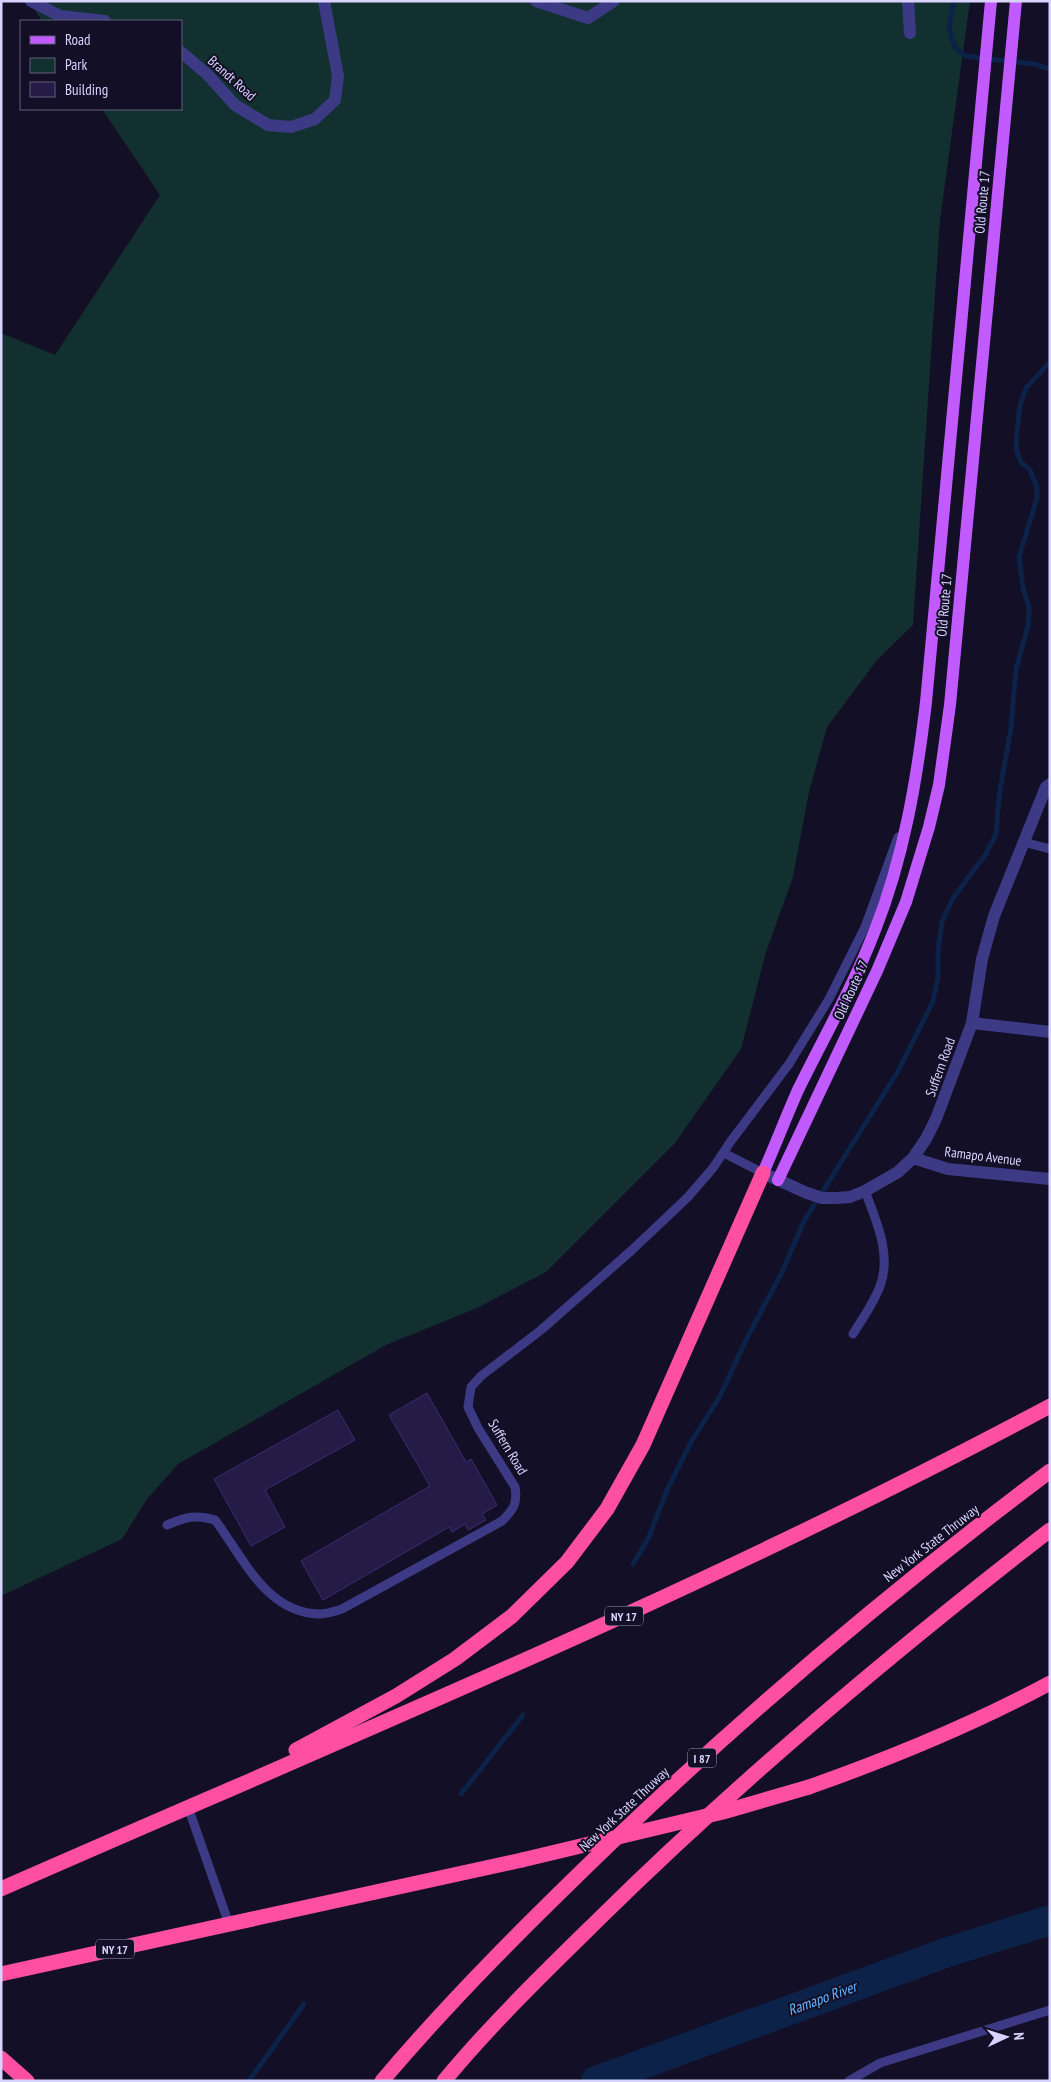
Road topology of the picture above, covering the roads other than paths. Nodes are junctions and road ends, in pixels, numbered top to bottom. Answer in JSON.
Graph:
{"nodes":[{"id":1,"x":31,"y":1,"type":"edge"},
{"id":2,"x":324,"y":1,"type":"edge"},
{"id":3,"x":536,"y":1,"type":"edge"},
{"id":4,"x":614,"y":1,"type":"edge"},
{"id":5,"x":908,"y":1,"type":"edge"},
{"id":6,"x":991,"y":1,"type":"edge"},
{"id":7,"x":1016,"y":1,"type":"edge"},
{"id":8,"x":96,"y":20,"type":"edge"},
{"id":9,"x":910,"y":33,"type":"dead end"},
{"id":10,"x":182,"y":53,"type":"edge"},
{"id":11,"x":921,"y":742,"type":"junction"},
{"id":12,"x":1050,"y":784,"type":"edge"},
{"id":13,"x":1024,"y":842,"type":"junction"},
{"id":14,"x":1050,"y":848,"type":"edge"},
{"id":15,"x":972,"y":1023,"type":"junction"},
{"id":16,"x":1050,"y":1032,"type":"edge"},
{"id":17,"x":724,"y":1153,"type":"junction"},
{"id":18,"x":913,"y":1158,"type":"junction"},
{"id":19,"x":763,"y":1173,"type":"junction"},
{"id":20,"x":1050,"y":1179,"type":"edge"},
{"id":21,"x":778,"y":1180,"type":"junction"},
{"id":22,"x":866,"y":1191,"type":"junction"},
{"id":23,"x":853,"y":1334,"type":"dead end"},
{"id":24,"x":1050,"y":1406,"type":"edge"},
{"id":25,"x":1050,"y":1471,"type":"edge"},
{"id":26,"x":167,"y":1525,"type":"dead end"},
{"id":27,"x":1050,"y":1530,"type":"edge"},
{"id":28,"x":1050,"y":1683,"type":"edge"},
{"id":29,"x":188,"y":1807,"type":"junction"},
{"id":30,"x":1,"y":1889,"type":"edge"},
{"id":31,"x":229,"y":1924,"type":"junction"},
{"id":32,"x":1,"y":1974,"type":"edge"},
{"id":33,"x":1050,"y":2010,"type":"edge"},
{"id":34,"x":1,"y":2058,"type":"edge"},
{"id":35,"x":383,"y":2080,"type":"edge"},
{"id":36,"x":27,"y":2081,"type":"edge"},
{"id":37,"x":444,"y":2081,"type":"edge"},
{"id":38,"x":849,"y":2081,"type":"edge"}],
"edges":[{"from":1,"to":8,"type":"street"},
{"from":2,"to":10,"type":"street","name":"Brandt Road"},
{"from":3,"to":4,"type":"street"},
{"from":5,"to":9,"type":"street"},
{"from":6,"to":11,"type":"main road","name":"Old Route 17"},
{"from":7,"to":21,"type":"main road","name":"Old Route 17"},
{"from":11,"to":17,"type":"lane","name":"Suffern Road"},
{"from":11,"to":19,"type":"main road","name":"Old Route 17"},
{"from":12,"to":13,"type":"street","name":"Suffern Road"},
{"from":13,"to":14,"type":"lane"},
{"from":13,"to":15,"type":"street","name":"Suffern Road"},
{"from":15,"to":16,"type":"street"},
{"from":15,"to":18,"type":"street","name":"Suffern Road"},
{"from":17,"to":19,"type":"lane","name":"Suffern Road"},
{"from":17,"to":26,"type":"lane","name":"Suffern Road"},
{"from":18,"to":20,"type":"street","name":"Ramapo Avenue"},
{"from":18,"to":22,"type":"street","name":"Suffern Road"},
{"from":19,"to":21,"type":"street","name":"Suffern Road"},
{"from":19,"to":29,"type":"highway"},
{"from":21,"to":22,"type":"street","name":"Suffern Road"},
{"from":22,"to":23,"type":"lane"},
{"from":24,"to":29,"type":"highway","number":"NY 17"},
{"from":25,"to":35,"type":"highway","name":"New York State Thruway","number":"I 87"},
{"from":27,"to":37,"type":"highway"},
{"from":28,"to":31,"type":"highway","number":"NY 17","bridge":true},
{"from":29,"to":30,"type":"highway","number":"NY 17"},
{"from":29,"to":31,"type":"lane"},
{"from":31,"to":32,"type":"highway","number":"NY 17"},
{"from":33,"to":38,"type":"lane"},
{"from":34,"to":36,"type":"highway"}]}
